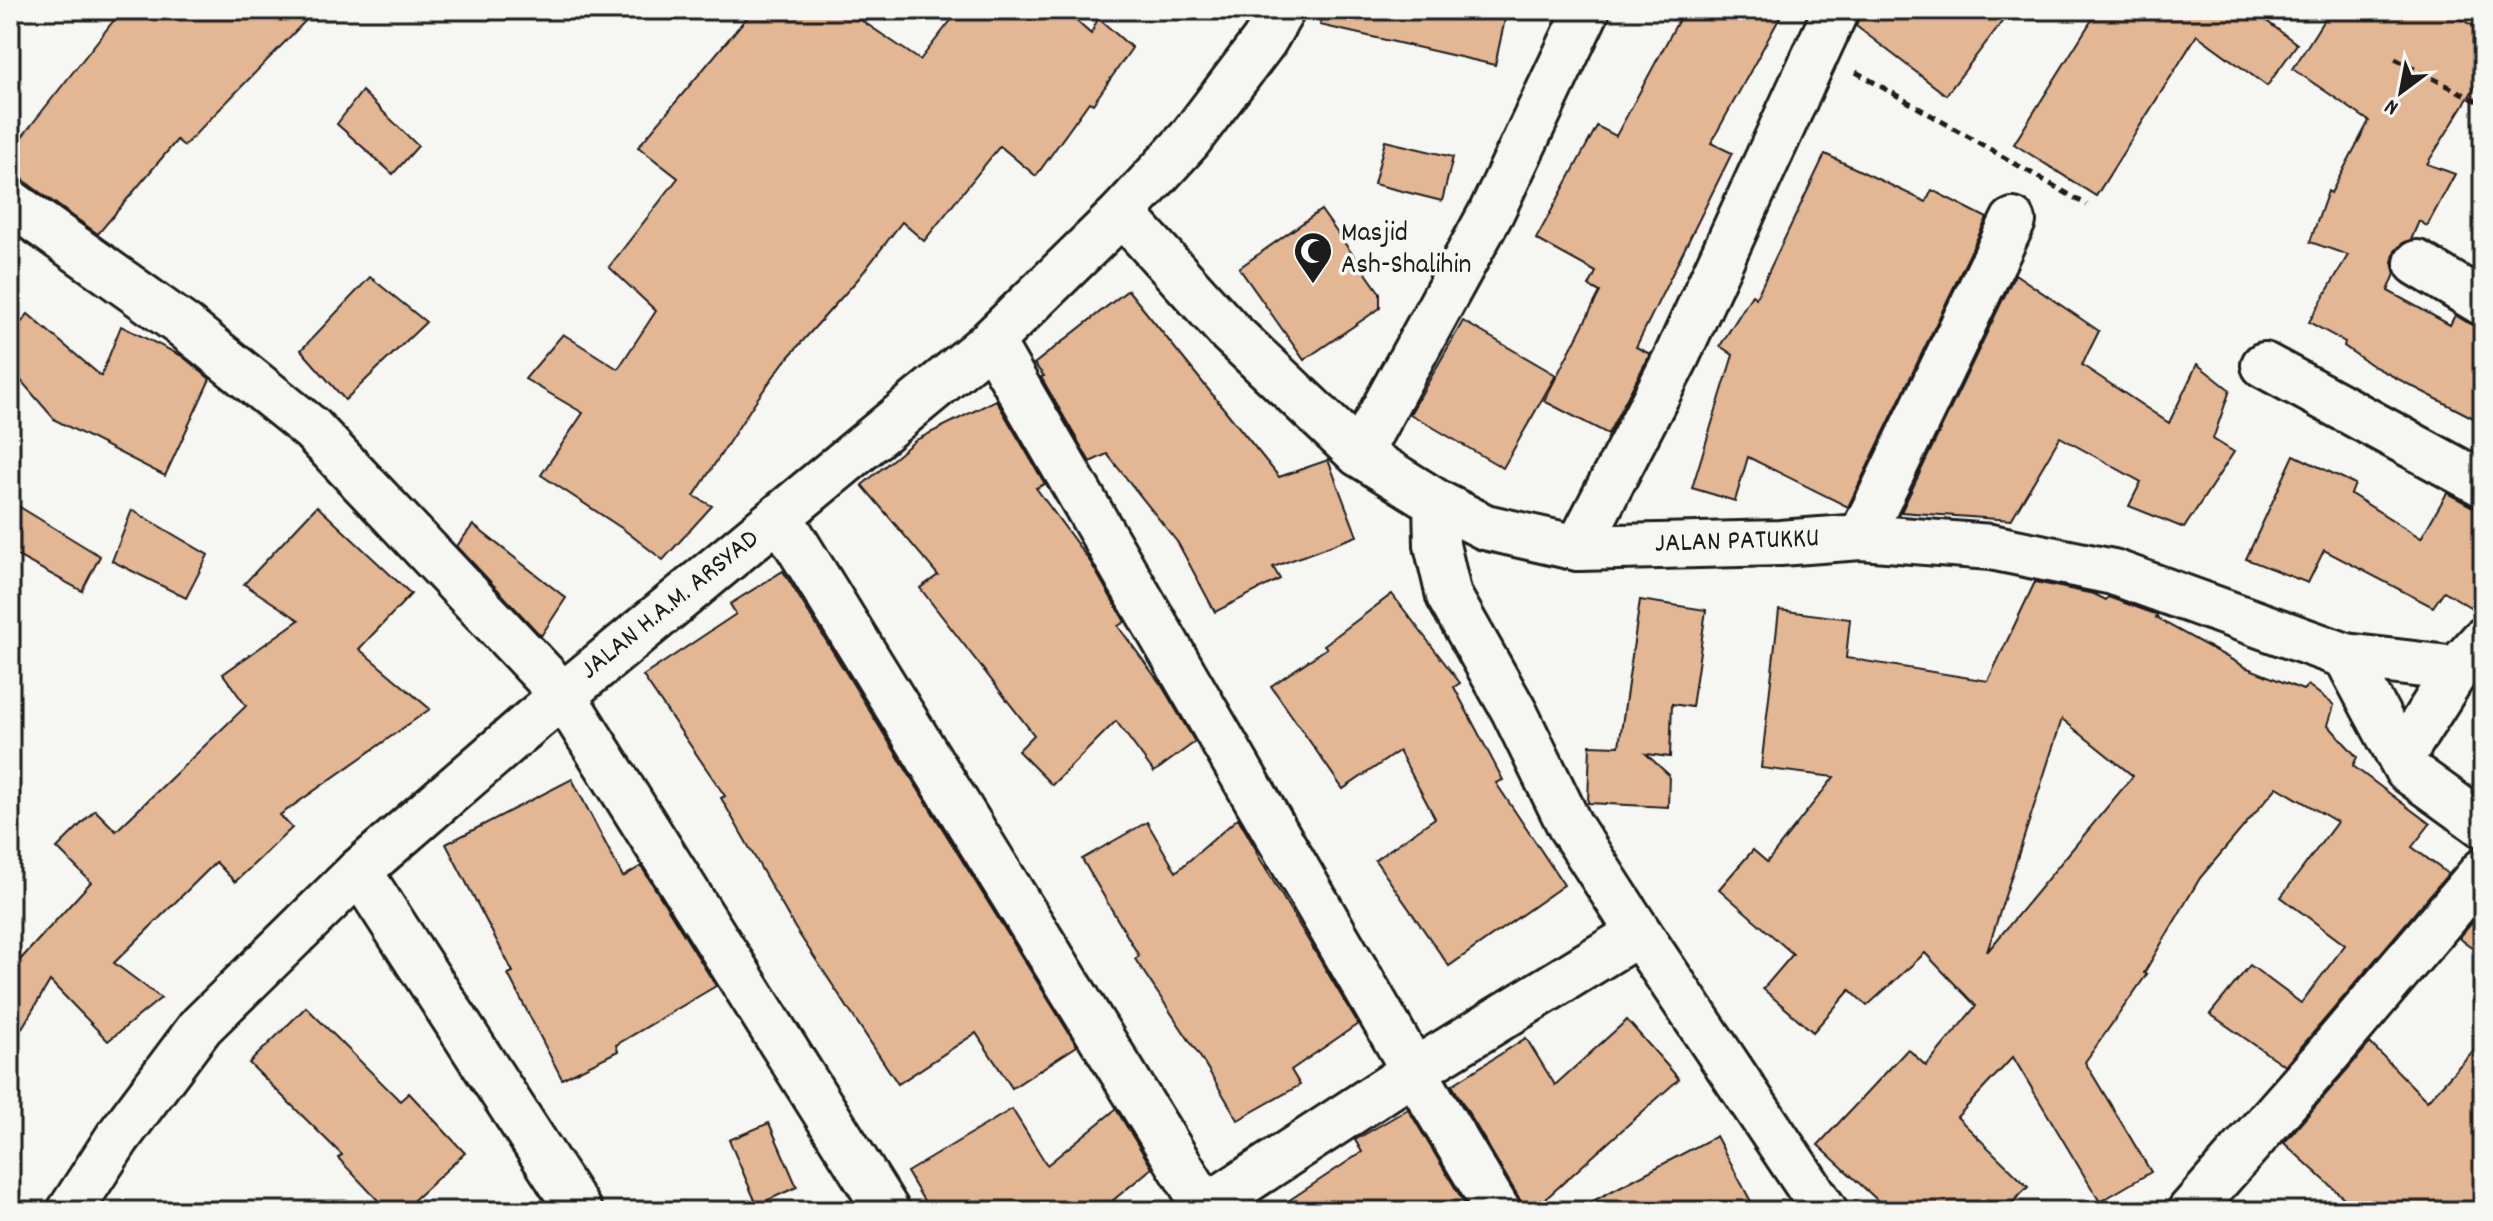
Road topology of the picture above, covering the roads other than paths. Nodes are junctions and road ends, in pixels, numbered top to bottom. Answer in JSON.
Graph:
{"nodes":[{"id":1,"x":1282,"y":10,"type":"edge"},
{"id":2,"x":1587,"y":10,"type":"edge"},
{"id":3,"x":1836,"y":10,"type":"edge"},
{"id":4,"x":10,"y":202,"type":"edge"},
{"id":5,"x":1122,"y":213,"type":"junction"},
{"id":6,"x":2013,"y":221,"type":"dead end"},
{"id":7,"x":2417,"y":263,"type":"dead end"},
{"id":8,"x":2483,"y":303,"type":"edge"},
{"id":9,"x":991,"y":341,"type":"junction"},
{"id":10,"x":2264,"y":365,"type":"dead end"},
{"id":11,"x":1359,"y":454,"type":"junction"},
{"id":12,"x":2483,"y":484,"type":"edge"},
{"id":13,"x":1436,"y":502,"type":"junction"},
{"id":14,"x":780,"y":517,"type":"junction"},
{"id":15,"x":1861,"y":537,"type":"junction"},
{"id":16,"x":1578,"y":548,"type":"junction"},
{"id":17,"x":2470,"y":655,"type":"edge"},
{"id":18,"x":2346,"y":656,"type":"junction"},
{"id":19,"x":563,"y":695,"type":"junction"},
{"id":20,"x":2404,"y":761,"type":"junction"},
{"id":21,"x":2483,"y":825,"type":"edge"},
{"id":22,"x":359,"y":871,"type":"junction"},
{"id":23,"x":2483,"y":871,"type":"edge"},
{"id":24,"x":1639,"y":933,"type":"junction"},
{"id":25,"x":1414,"y":1071,"type":"junction"},
{"id":26,"x":1204,"y":1210,"type":"edge"},
{"id":27,"x":70,"y":1211,"type":"edge"},
{"id":28,"x":579,"y":1211,"type":"edge"},
{"id":29,"x":887,"y":1211,"type":"edge"},
{"id":30,"x":1498,"y":1211,"type":"edge"},
{"id":31,"x":1825,"y":1211,"type":"edge"},
{"id":32,"x":2190,"y":1211,"type":"edge"}],
"edges":[{"from":1,"to":5,"type":"main road","name":"JALAN H.A.M. ARSYAD"},
{"from":2,"to":11,"type":"main road"},
{"from":3,"to":16,"type":"main road"},
{"from":4,"to":19,"type":"main road"},
{"from":5,"to":9,"type":"main road","name":"JALAN H.A.M. ARSYAD"},
{"from":5,"to":11,"type":"main road","name":"JALAN PATUKKU"},
{"from":6,"to":15,"type":"main road"},
{"from":7,"to":8,"type":"main road"},
{"from":9,"to":14,"type":"main road","name":"JALAN H.A.M. ARSYAD"},
{"from":9,"to":25,"type":"main road"},
{"from":10,"to":12,"type":"main road"},
{"from":11,"to":13,"type":"main road","name":"JALAN PATUKKU"},
{"from":13,"to":16,"type":"main road","name":"JALAN PATUKKU"},
{"from":13,"to":24,"type":"main road"},
{"from":14,"to":19,"type":"main road","name":"JALAN H.A.M. ARSYAD"},
{"from":14,"to":26,"type":"main road"},
{"from":15,"to":16,"type":"main road","name":"JALAN PATUKKU"},
{"from":15,"to":18,"type":"main road","name":"JALAN PATUKKU"},
{"from":17,"to":18,"type":"main road","name":"JALAN PATUKKU"},
{"from":17,"to":20,"type":"main road"},
{"from":18,"to":20,"type":"main road"},
{"from":19,"to":22,"type":"main road","name":"JALAN H.A.M. ARSYAD"},
{"from":19,"to":29,"type":"main road"},
{"from":20,"to":21,"type":"main road"},
{"from":22,"to":27,"type":"main road","name":"JALAN H.A.M. ARSYAD"},
{"from":22,"to":28,"type":"main road"},
{"from":23,"to":32,"type":"main road"},
{"from":24,"to":25,"type":"main road"},
{"from":24,"to":31,"type":"main road"},
{"from":25,"to":26,"type":"main road"},
{"from":25,"to":30,"type":"main road"}]}
